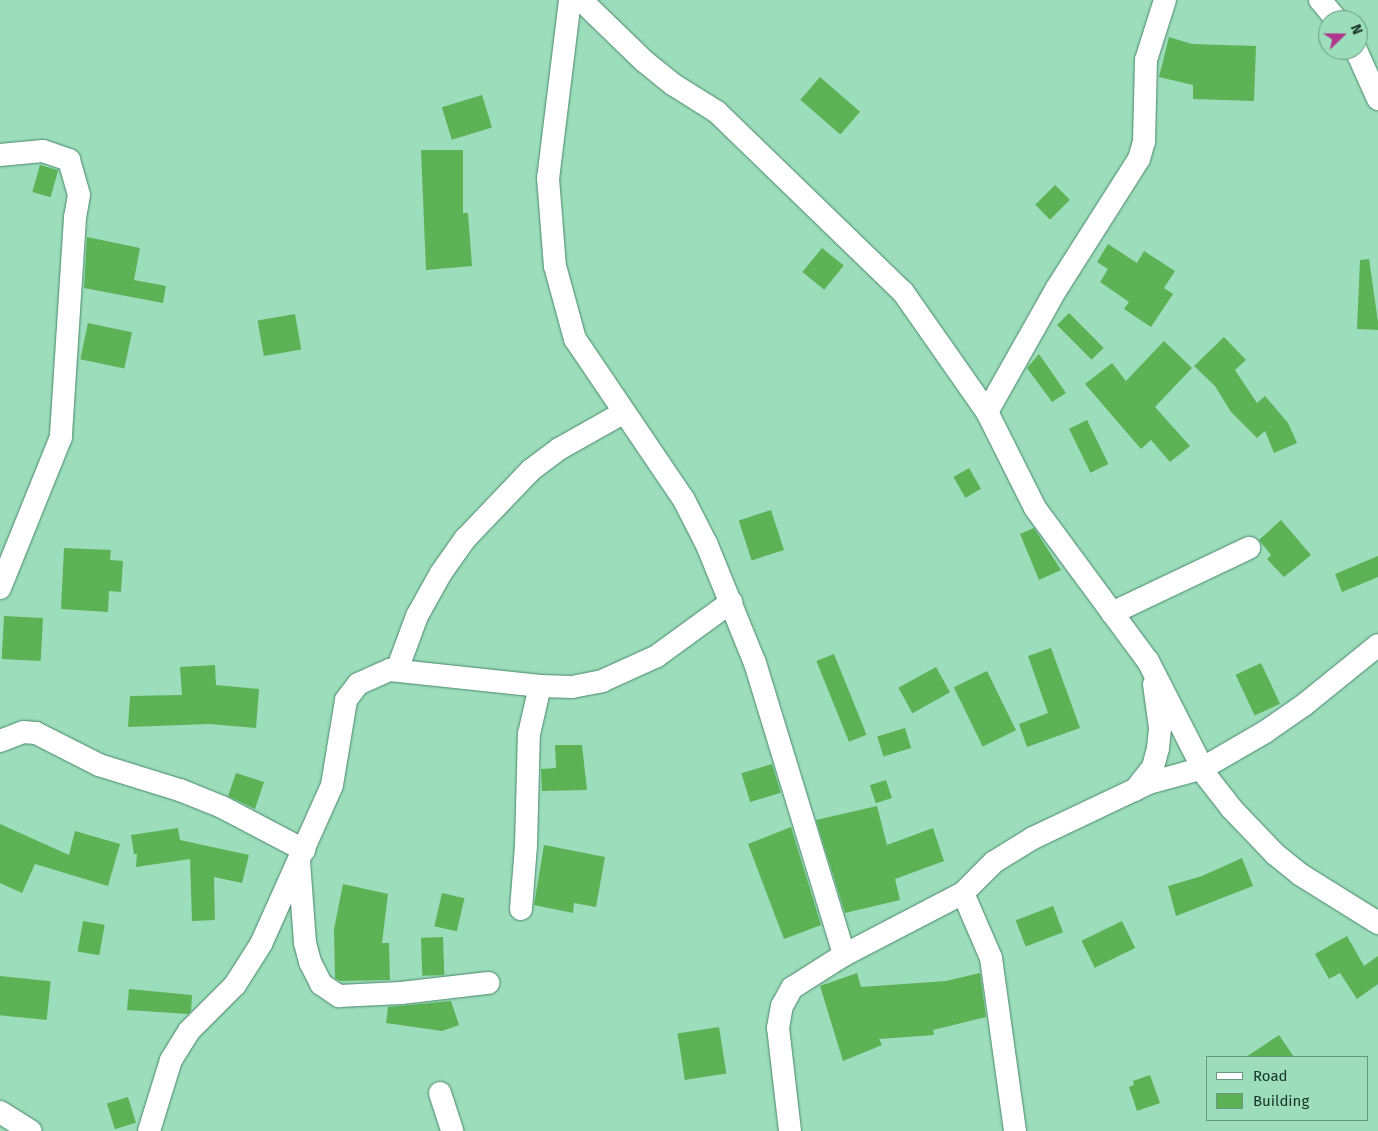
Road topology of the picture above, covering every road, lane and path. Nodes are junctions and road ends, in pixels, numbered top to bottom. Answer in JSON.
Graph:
{"nodes":[{"id":1,"x":570,"y":0,"type":"edge"},
{"id":2,"x":582,"y":0,"type":"edge"},
{"id":3,"x":1165,"y":0,"type":"edge"},
{"id":4,"x":1320,"y":0,"type":"edge"},
{"id":5,"x":1328,"y":10,"type":"edge"},
{"id":6,"x":1360,"y":60,"type":"edge"},
{"id":7,"x":1378,"y":99,"type":"edge"},
{"id":8,"x":0,"y":155,"type":"edge"},
{"id":9,"x":623,"y":412,"type":"junction"},
{"id":10,"x":986,"y":412,"type":"junction"},
{"id":11,"x":1249,"y":548,"type":"dead end"},
{"id":12,"x":0,"y":588,"type":"edge"},
{"id":13,"x":732,"y":602,"type":"junction"},
{"id":14,"x":1112,"y":613,"type":"junction"},
{"id":15,"x":1378,"y":645,"type":"edge"},
{"id":16,"x":1148,"y":661,"type":"junction"},
{"id":17,"x":397,"y":670,"type":"junction"},
{"id":18,"x":540,"y":686,"type":"junction"},
{"id":19,"x":0,"y":741,"type":"edge"},
{"id":20,"x":1203,"y":768,"type":"junction"},
{"id":21,"x":1135,"y":791,"type":"junction"},
{"id":22,"x":301,"y":856,"type":"junction"},
{"id":23,"x":964,"y":893,"type":"junction"},
{"id":24,"x":521,"y":909,"type":"dead end"},
{"id":25,"x":1378,"y":923,"type":"edge"},
{"id":26,"x":844,"y":955,"type":"junction"},
{"id":27,"x":488,"y":983,"type":"dead end"},
{"id":28,"x":440,"y":1093,"type":"dead end"},
{"id":29,"x":0,"y":1112,"type":"edge"},
{"id":30,"x":31,"y":1131,"type":"edge"},
{"id":31,"x":149,"y":1131,"type":"edge"},
{"id":32,"x":452,"y":1131,"type":"edge"},
{"id":33,"x":790,"y":1131,"type":"edge"},
{"id":34,"x":1015,"y":1131,"type":"edge"}],
"edges":[{"from":1,"to":9,"type":"street"},
{"from":2,"to":10,"type":"street"},
{"from":3,"to":10,"type":"street"},
{"from":4,"to":5,"type":"street"},
{"from":6,"to":7,"type":"street"},
{"from":8,"to":12,"type":"street"},
{"from":9,"to":13,"type":"street"},
{"from":9,"to":17,"type":"street"},
{"from":10,"to":14,"type":"street"},
{"from":11,"to":14,"type":"street"},
{"from":13,"to":18,"type":"street"},
{"from":13,"to":26,"type":"street"},
{"from":14,"to":16,"type":"street"},
{"from":15,"to":20,"type":"street"},
{"from":16,"to":20,"type":"street"},
{"from":16,"to":21,"type":"street"},
{"from":17,"to":18,"type":"street"},
{"from":17,"to":22,"type":"street"},
{"from":18,"to":24,"type":"street"},
{"from":19,"to":22,"type":"street"},
{"from":20,"to":21,"type":"street"},
{"from":20,"to":25,"type":"street"},
{"from":21,"to":23,"type":"street"},
{"from":22,"to":27,"type":"street"},
{"from":22,"to":31,"type":"street"},
{"from":23,"to":26,"type":"street"},
{"from":23,"to":34,"type":"street"},
{"from":26,"to":33,"type":"street"},
{"from":28,"to":32,"type":"street"},
{"from":29,"to":30,"type":"street"}]}
